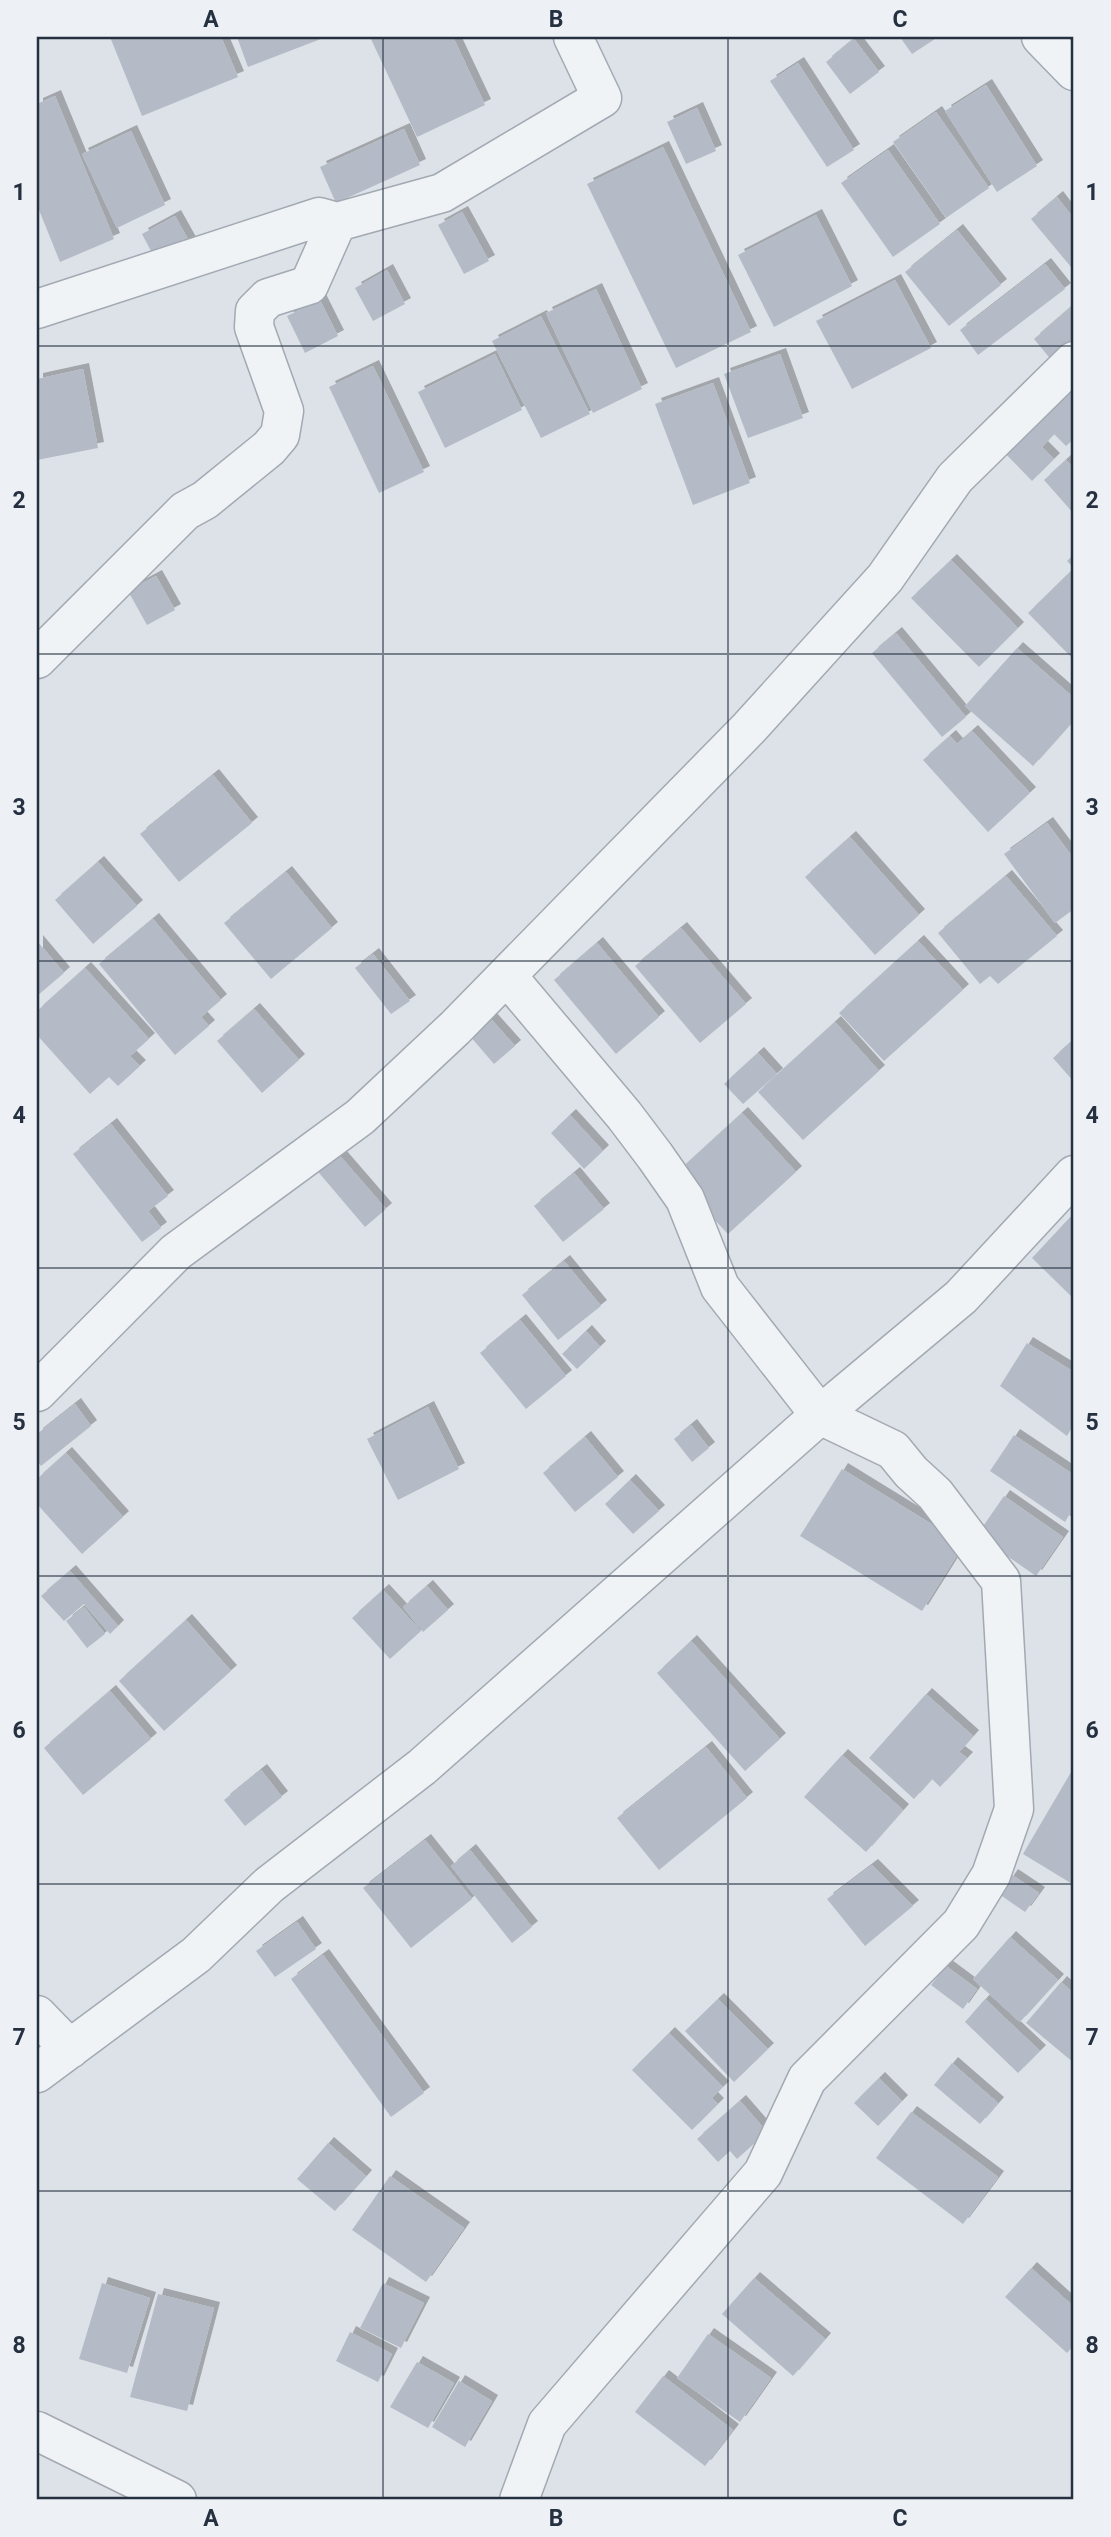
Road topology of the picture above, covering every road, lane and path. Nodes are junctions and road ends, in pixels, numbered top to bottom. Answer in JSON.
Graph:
{"nodes":[{"id":1,"x":573,"y":37,"type":"edge"},
{"id":2,"x":1041,"y":37,"type":"edge"},
{"id":3,"x":1074,"y":71,"type":"edge"},
{"id":4,"x":337,"y":222,"type":"junction"},
{"id":5,"x":37,"y":309,"type":"edge"},
{"id":6,"x":1074,"y":361,"type":"edge"},
{"id":7,"x":37,"y":659,"type":"edge"},
{"id":8,"x":507,"y":976,"type":"junction"},
{"id":9,"x":1074,"y":1175,"type":"edge"},
{"id":10,"x":37,"y":1392,"type":"edge"},
{"id":11,"x":820,"y":1415,"type":"junction"},
{"id":12,"x":37,"y":2015,"type":"edge"},
{"id":13,"x":70,"y":2049,"type":"junction"},
{"id":14,"x":37,"y":2073,"type":"edge"},
{"id":15,"x":37,"y":2431,"type":"edge"},
{"id":16,"x":177,"y":2500,"type":"edge"},
{"id":17,"x":519,"y":2500,"type":"edge"}],
"edges":[{"from":1,"to":4,"type":"street"},
{"from":2,"to":3,"type":"street"},
{"from":4,"to":5,"type":"street"},
{"from":4,"to":7,"type":"street"},
{"from":6,"to":8,"type":"street"},
{"from":8,"to":10,"type":"street"},
{"from":8,"to":11,"type":"street"},
{"from":9,"to":11,"type":"street"},
{"from":11,"to":13,"type":"street"},
{"from":11,"to":17,"type":"street"},
{"from":12,"to":13,"type":"street"},
{"from":13,"to":14,"type":"street"},
{"from":15,"to":16,"type":"street"}]}
